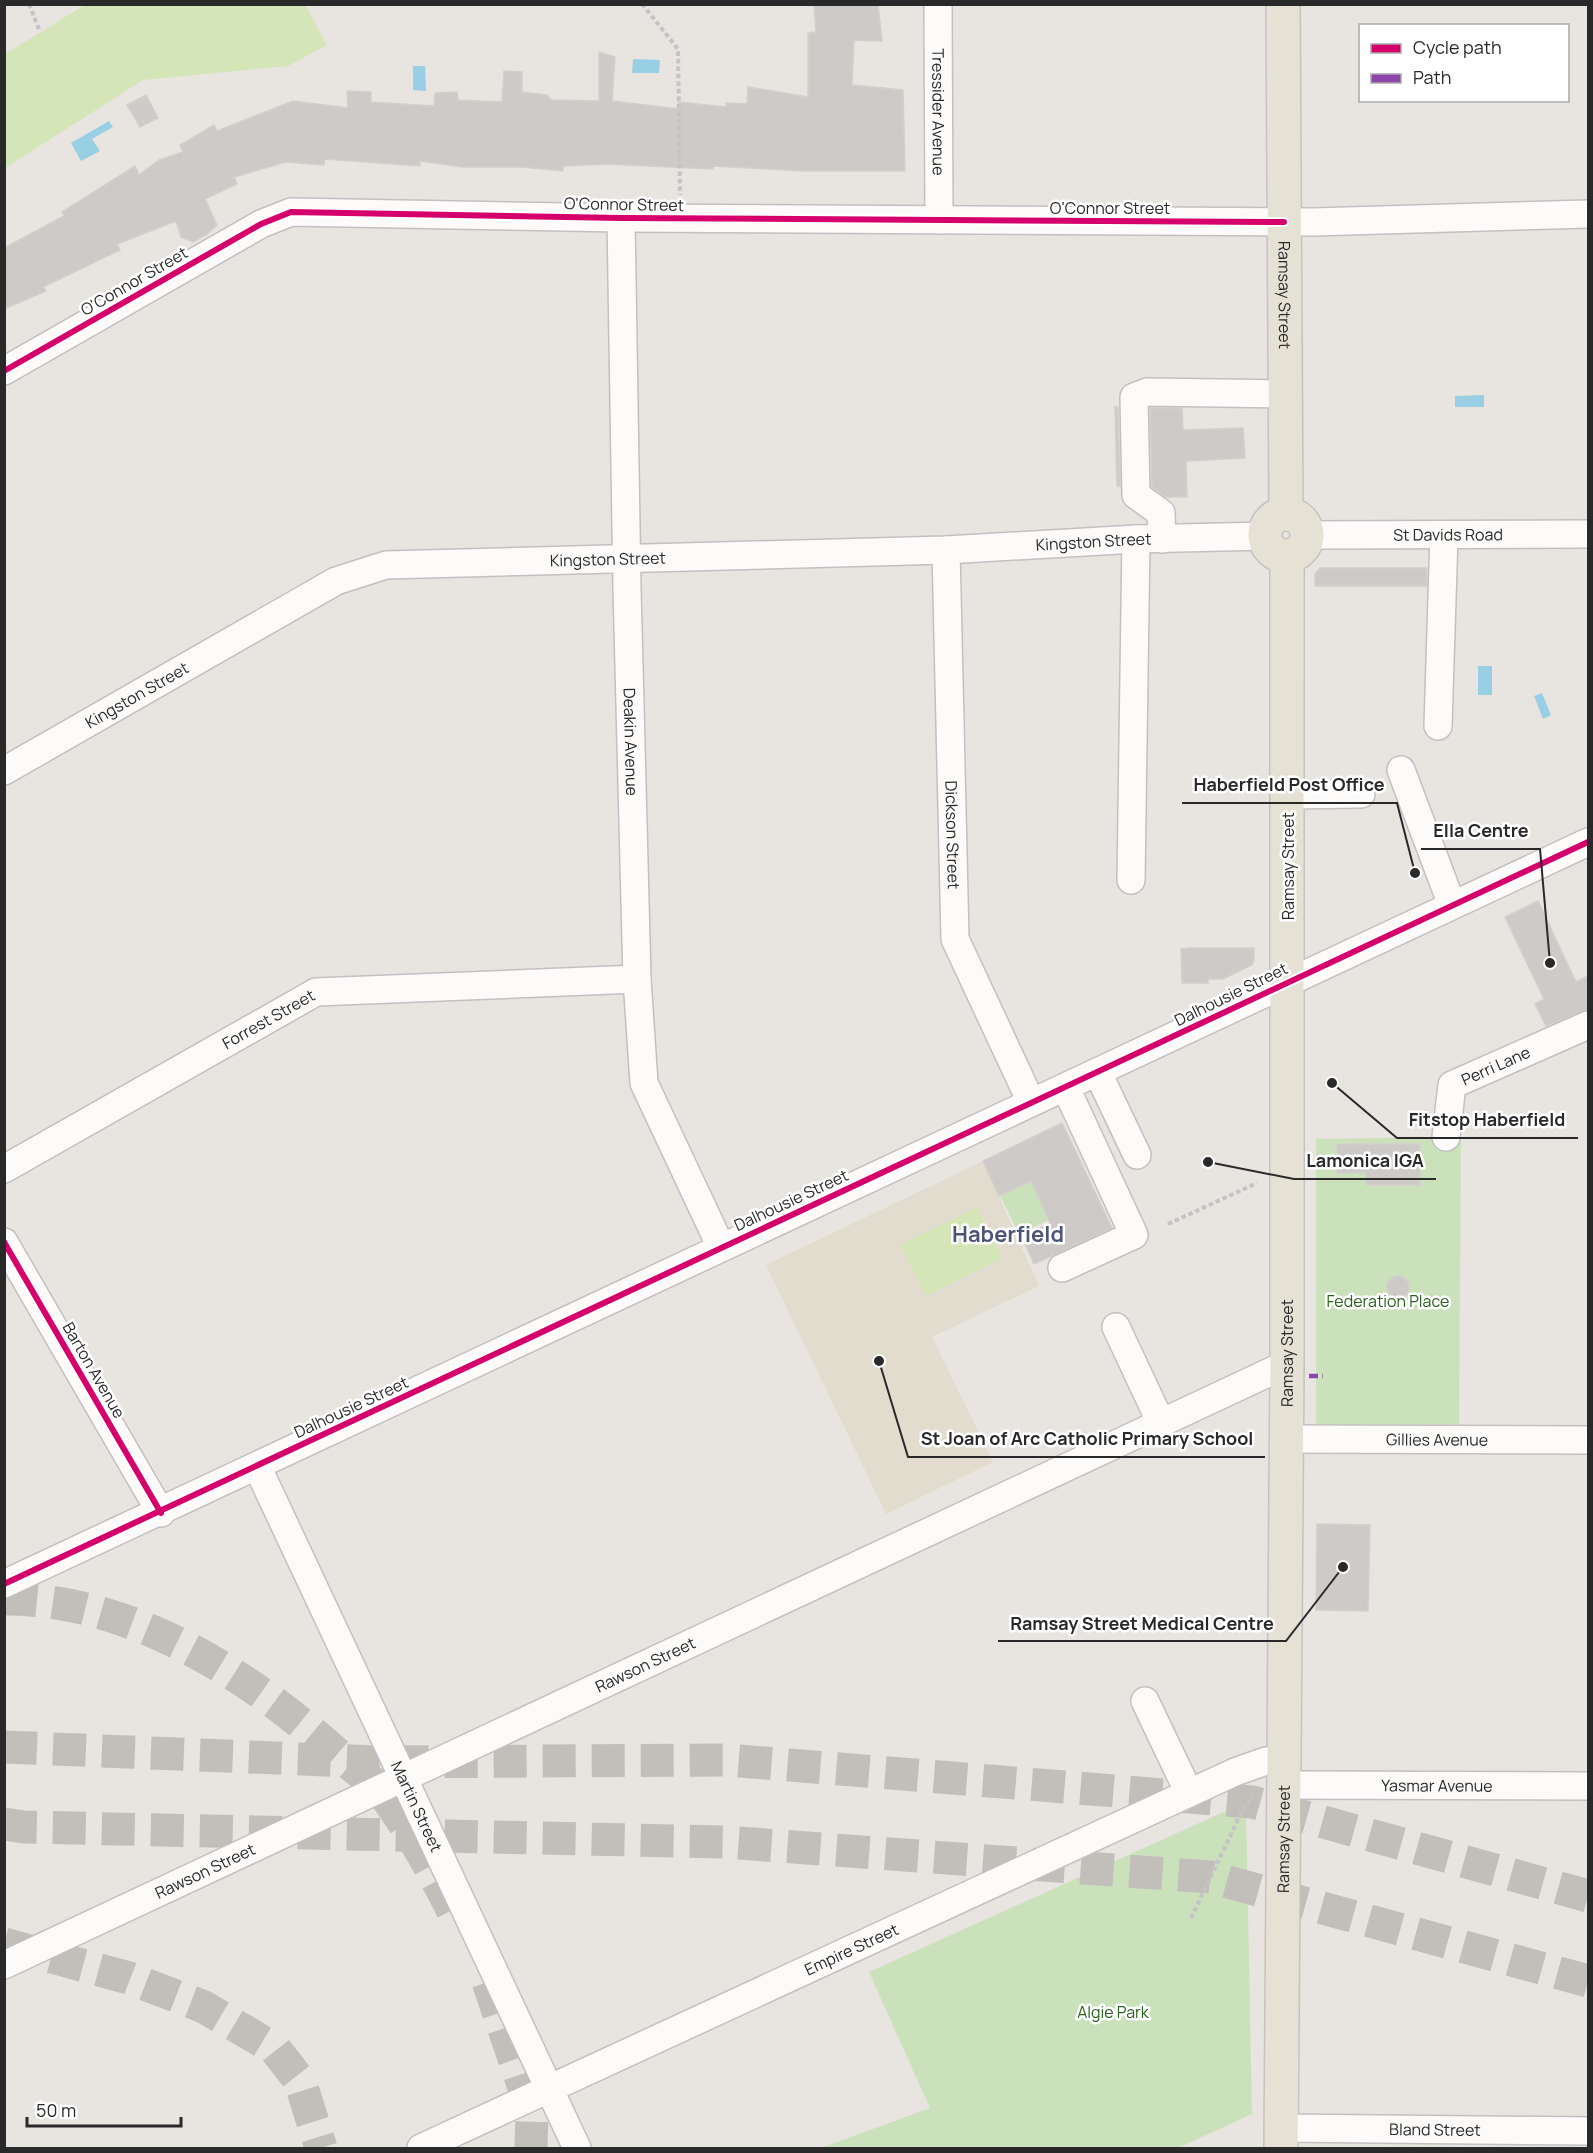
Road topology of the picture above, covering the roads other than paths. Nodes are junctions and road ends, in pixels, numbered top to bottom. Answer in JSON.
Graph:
{"nodes":[{"id":1,"x":938,"y":4,"type":"edge"},
{"id":2,"x":1283,"y":4,"type":"edge"},
{"id":3,"x":1588,"y":214,"type":"edge"},
{"id":4,"x":621,"y":218,"type":"junction"},
{"id":5,"x":939,"y":220,"type":"junction"},
{"id":6,"x":1284,"y":222,"type":"junction"},
{"id":7,"x":4,"y":370,"type":"edge"},
{"id":8,"x":1285,"y":394,"type":"junction"},
{"id":9,"x":1588,"y":534,"type":"edge"},
{"id":10,"x":1286,"y":535,"type":"junction"},
{"id":11,"x":1444,"y":535,"type":"junction"},
{"id":12,"x":1149,"y":539,"type":"junction"},
{"id":13,"x":946,"y":550,"type":"junction"},
{"id":14,"x":626,"y":557,"type":"junction"},
{"id":15,"x":1438,"y":726,"type":"dead end"},
{"id":16,"x":1401,"y":770,"type":"dead end"},
{"id":17,"x":4,"y":771,"type":"edge"},
{"id":18,"x":1360,"y":794,"type":"dead end"},
{"id":19,"x":1287,"y":795,"type":"junction"},
{"id":20,"x":1588,"y":842,"type":"edge"},
{"id":21,"x":1131,"y":880,"type":"dead end"},
{"id":22,"x":1452,"y":905,"type":"junction"},
{"id":23,"x":637,"y":979,"type":"junction"},
{"id":24,"x":1288,"y":982,"type":"junction"},
{"id":25,"x":1588,"y":1025,"type":"edge"},
{"id":26,"x":1098,"y":1073,"type":"junction"},
{"id":27,"x":1066,"y":1088,"type":"junction"},
{"id":28,"x":1031,"y":1102,"type":"junction"},
{"id":29,"x":1446,"y":1137,"type":"dead end"},
{"id":30,"x":1137,"y":1155,"type":"dead end"},
{"id":31,"x":4,"y":1169,"type":"edge"},
{"id":32,"x":4,"y":1242,"type":"edge"},
{"id":33,"x":721,"y":1248,"type":"junction"},
{"id":34,"x":1062,"y":1268,"type":"dead end"},
{"id":35,"x":1116,"y":1327,"type":"dead end"},
{"id":36,"x":1287,"y":1364,"type":"junction"},
{"id":37,"x":1161,"y":1423,"type":"junction"},
{"id":38,"x":1287,"y":1439,"type":"junction"},
{"id":39,"x":1588,"y":1440,"type":"edge"},
{"id":40,"x":257,"y":1466,"type":"junction"},
{"id":41,"x":161,"y":1513,"type":"junction"},
{"id":42,"x":4,"y":1584,"type":"edge"},
{"id":43,"x":1145,"y":1701,"type":"dead end"},
{"id":44,"x":1284,"y":1773,"type":"junction"},
{"id":45,"x":405,"y":1778,"type":"junction"},
{"id":46,"x":1588,"y":1786,"type":"edge"},
{"id":47,"x":1189,"y":1793,"type":"junction"},
{"id":48,"x":4,"y":1965,"type":"edge"},
{"id":49,"x":549,"y":2089,"type":"junction"},
{"id":50,"x":1588,"y":2131,"type":"edge"},
{"id":51,"x":1281,"y":2138,"type":"edge"},
{"id":52,"x":421,"y":2148,"type":"edge"},
{"id":53,"x":577,"y":2148,"type":"edge"}],
"edges":[{"from":1,"to":5,"type":"street","name":"Tressider Avenue"},
{"from":2,"to":6,"type":"main road","name":"Ramsay Street"},
{"from":3,"to":6,"type":"street","name":"O'Connor Street"},
{"from":4,"to":5,"type":"street","name":"O'Connor Street"},
{"from":4,"to":7,"type":"street","name":"O'Connor Street"},
{"from":4,"to":14,"type":"street","name":"Deakin Avenue"},
{"from":5,"to":6,"type":"street","name":"O'Connor Street"},
{"from":6,"to":8,"type":"main road","name":"Ramsay Street"},
{"from":8,"to":10,"type":"main road","name":"Ramsay Street"},
{"from":8,"to":12,"type":"street"},
{"from":9,"to":11,"type":"street","name":"St Davids Road"},
{"from":10,"to":11,"type":"street","name":"St Davids Road"},
{"from":10,"to":12,"type":"street","name":"Kingston Street"},
{"from":10,"to":19,"type":"main road","name":"Ramsay Street"},
{"from":11,"to":15,"type":"street"},
{"from":12,"to":13,"type":"street","name":"Kingston Street"},
{"from":12,"to":21,"type":"street"},
{"from":13,"to":14,"type":"street","name":"Kingston Street"},
{"from":13,"to":28,"type":"street","name":"Dickson Street"},
{"from":14,"to":17,"type":"street","name":"Kingston Street"},
{"from":14,"to":23,"type":"street","name":"Deakin Avenue"},
{"from":16,"to":22,"type":"street"},
{"from":18,"to":19,"type":"street"},
{"from":19,"to":24,"type":"main road","name":"Ramsay Street"},
{"from":20,"to":22,"type":"street","name":"Dalhousie Street"},
{"from":22,"to":24,"type":"street","name":"Dalhousie Street"},
{"from":23,"to":31,"type":"street","name":"Forrest Street"},
{"from":23,"to":33,"type":"street","name":"Deakin Avenue"},
{"from":24,"to":26,"type":"street","name":"Dalhousie Street"},
{"from":24,"to":36,"type":"main road","name":"Ramsay Street"},
{"from":25,"to":29,"type":"street","name":"Perri Lane"},
{"from":26,"to":27,"type":"street","name":"Dalhousie Street"},
{"from":26,"to":30,"type":"street"},
{"from":27,"to":28,"type":"street","name":"Dalhousie Street"},
{"from":27,"to":34,"type":"street"},
{"from":28,"to":33,"type":"street","name":"Dalhousie Street"},
{"from":32,"to":41,"type":"street","name":"Barton Avenue"},
{"from":33,"to":40,"type":"street","name":"Dalhousie Street"},
{"from":35,"to":37,"type":"street"},
{"from":36,"to":37,"type":"street","name":"Rawson Street"},
{"from":36,"to":38,"type":"main road","name":"Ramsay Street"},
{"from":37,"to":45,"type":"street","name":"Rawson Street"},
{"from":38,"to":39,"type":"street","name":"Gillies Avenue"},
{"from":38,"to":44,"type":"main road","name":"Ramsay Street"},
{"from":40,"to":41,"type":"street","name":"Dalhousie Street"},
{"from":40,"to":45,"type":"street","name":"Martin Street"},
{"from":41,"to":42,"type":"street","name":"Dalhousie Street"},
{"from":43,"to":47,"type":"street"},
{"from":44,"to":46,"type":"street","name":"Yasmar Avenue"},
{"from":44,"to":47,"type":"street","name":"Empire Street"},
{"from":44,"to":51,"type":"main road","name":"Ramsay Street"},
{"from":45,"to":48,"type":"street","name":"Rawson Street"},
{"from":45,"to":49,"type":"street","name":"Martin Street"},
{"from":47,"to":49,"type":"street","name":"Empire Street"},
{"from":49,"to":52,"type":"street","name":"Empire Street"},
{"from":49,"to":53,"type":"street","name":"Martin Street"},
{"from":50,"to":51,"type":"street","name":"Bland Street"}]}
